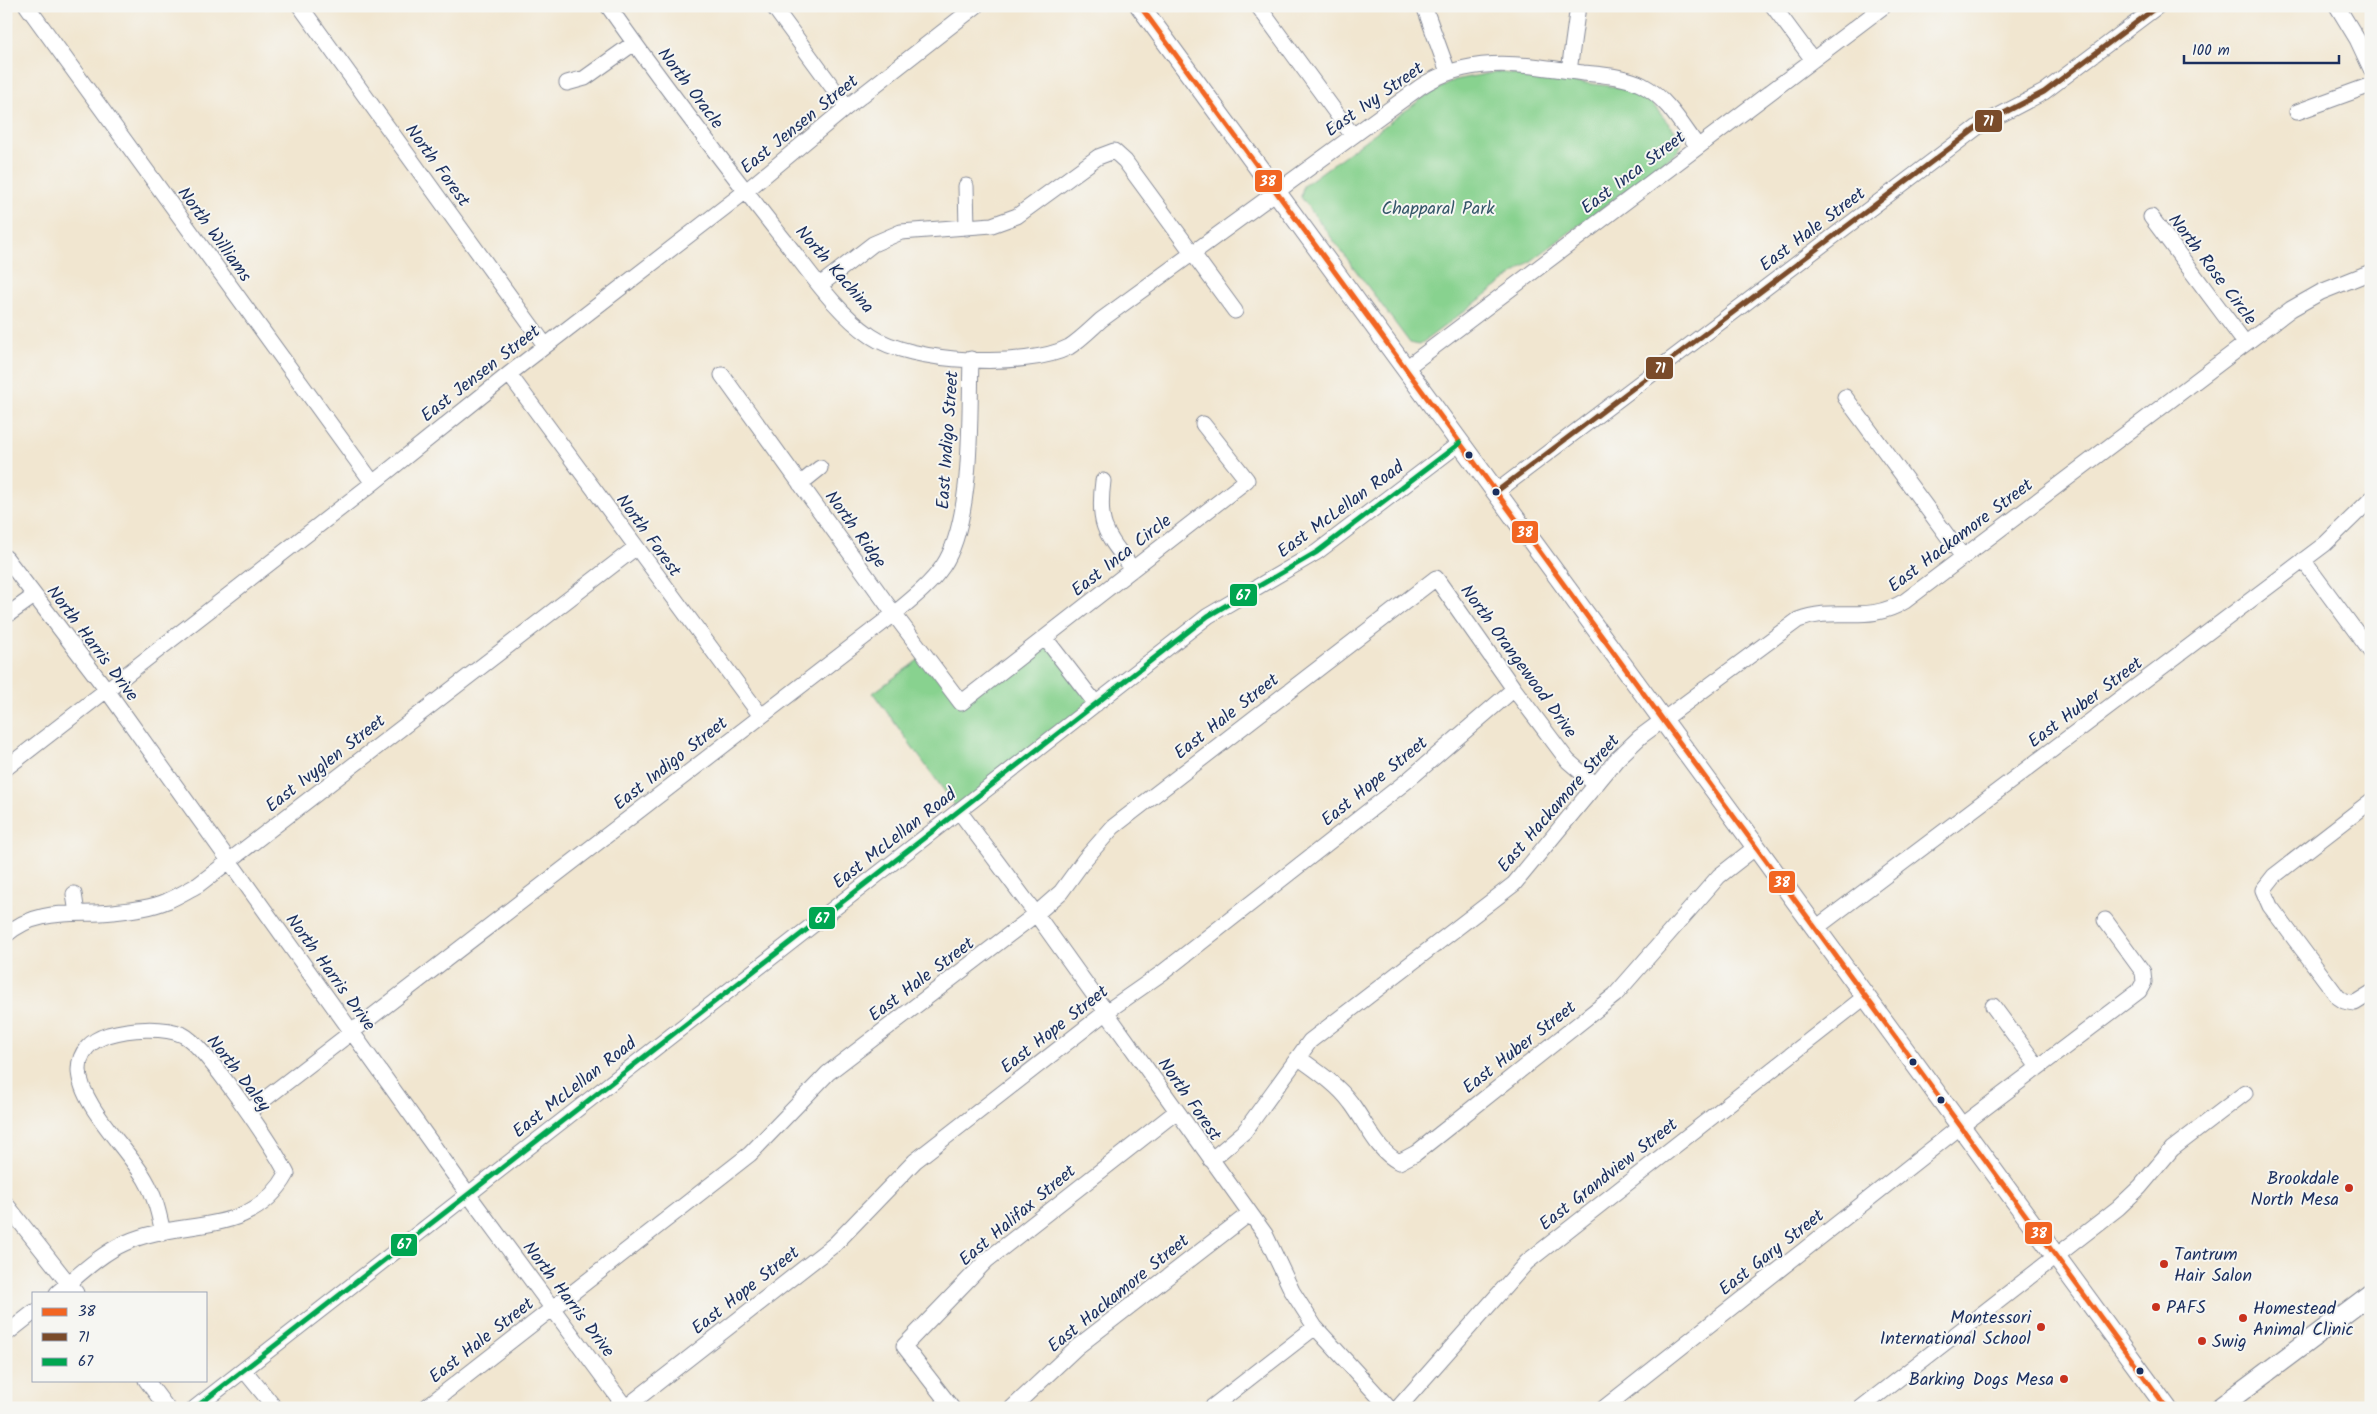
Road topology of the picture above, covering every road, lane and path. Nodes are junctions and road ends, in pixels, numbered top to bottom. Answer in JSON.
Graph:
{"nodes":[{"id":1,"x":27,"y":6,"type":"edge"},
{"id":2,"x":300,"y":6,"type":"edge"},
{"id":3,"x":608,"y":6,"type":"edge"},
{"id":4,"x":773,"y":6,"type":"edge"},
{"id":5,"x":976,"y":6,"type":"edge"},
{"id":6,"x":1140,"y":6,"type":"edge"},
{"id":7,"x":1258,"y":6,"type":"edge"},
{"id":8,"x":1424,"y":6,"type":"edge"},
{"id":9,"x":1578,"y":6,"type":"edge"},
{"id":10,"x":1772,"y":6,"type":"edge"},
{"id":11,"x":1884,"y":6,"type":"edge"},
{"id":12,"x":2158,"y":6,"type":"edge"},
{"id":13,"x":2337,"y":6,"type":"edge"},
{"id":14,"x":634,"y":43,"type":"junction"},
{"id":15,"x":1813,"y":60,"type":"junction"},
{"id":16,"x":2371,"y":69,"type":"edge"},
{"id":17,"x":1569,"y":71,"type":"junction"},
{"id":18,"x":1448,"y":72,"type":"junction"},
{"id":19,"x":568,"y":83,"type":"dead end"},
{"id":20,"x":2371,"y":85,"type":"edge"},
{"id":21,"x":847,"y":107,"type":"junction"},
{"id":22,"x":2297,"y":112,"type":"dead end"},
{"id":23,"x":1353,"y":136,"type":"junction"},
{"id":24,"x":1698,"y":147,"type":"junction"},
{"id":25,"x":966,"y":186,"type":"dead end"},
{"id":26,"x":746,"y":192,"type":"junction"},
{"id":27,"x":1276,"y":192,"type":"junction"},
{"id":28,"x":2151,"y":217,"type":"dead end"},
{"id":29,"x":967,"y":228,"type":"junction"},
{"id":30,"x":1192,"y":253,"type":"junction"},
{"id":31,"x":2371,"y":272,"type":"edge"},
{"id":32,"x":820,"y":285,"type":"junction"},
{"id":33,"x":1235,"y":311,"type":"dead end"},
{"id":34,"x":2246,"y":343,"type":"junction"},
{"id":35,"x":545,"y":346,"type":"junction"},
{"id":36,"x":971,"y":359,"type":"junction"},
{"id":37,"x":1406,"y":368,"type":"junction"},
{"id":38,"x":509,"y":374,"type":"junction"},
{"id":39,"x":722,"y":375,"type":"dead end"},
{"id":40,"x":1845,"y":397,"type":"dead end"},
{"id":41,"x":1203,"y":424,"type":"dead end"},
{"id":42,"x":1460,"y":443,"type":"junction"},
{"id":43,"x":820,"y":468,"type":"dead end"},
{"id":44,"x":1103,"y":481,"type":"dead end"},
{"id":45,"x":373,"y":483,"type":"junction"},
{"id":46,"x":800,"y":484,"type":"junction"},
{"id":47,"x":1496,"y":492,"type":"junction"},
{"id":48,"x":2371,"y":499,"type":"edge"},
{"id":49,"x":635,"y":548,"type":"junction"},
{"id":50,"x":1963,"y":557,"type":"junction"},
{"id":51,"x":6,"y":558,"type":"edge"},
{"id":52,"x":2303,"y":560,"type":"junction"},
{"id":53,"x":1133,"y":569,"type":"junction"},
{"id":54,"x":1436,"y":578,"type":"joint"},
{"id":55,"x":34,"y":596,"type":"junction"},
{"id":56,"x":894,"y":614,"type":"junction"},
{"id":57,"x":6,"y":616,"type":"edge"},
{"id":58,"x":1045,"y":638,"type":"junction"},
{"id":59,"x":2371,"y":652,"type":"edge"},
{"id":60,"x":106,"y":689,"type":"junction"},
{"id":61,"x":1514,"y":689,"type":"junction"},
{"id":62,"x":961,"y":703,"type":"joint"},
{"id":63,"x":1096,"y":704,"type":"junction"},
{"id":64,"x":761,"y":716,"type":"junction"},
{"id":65,"x":1663,"y":720,"type":"junction"},
{"id":66,"x":6,"y":768,"type":"edge"},
{"id":67,"x":1596,"y":784,"type":"junction"},
{"id":68,"x":2371,"y":800,"type":"edge"},
{"id":69,"x":959,"y":811,"type":"junction"},
{"id":70,"x":1756,"y":847,"type":"junction"},
{"id":71,"x":228,"y":861,"type":"junction"},
{"id":72,"x":74,"y":894,"type":"dead end"},
{"id":73,"x":77,"y":913,"type":"junction"},
{"id":74,"x":1036,"y":914,"type":"junction"},
{"id":75,"x":2105,"y":920,"type":"dead end"},
{"id":76,"x":1816,"y":928,"type":"junction"},
{"id":77,"x":6,"y":935,"type":"edge"},
{"id":78,"x":2371,"y":993,"type":"edge"},
{"id":79,"x":1866,"y":996,"type":"junction"},
{"id":80,"x":1993,"y":1006,"type":"dead end"},
{"id":81,"x":1106,"y":1012,"type":"junction"},
{"id":82,"x":352,"y":1032,"type":"junction"},
{"id":83,"x":1299,"y":1058,"type":"junction"},
{"id":84,"x":2038,"y":1067,"type":"junction"},
{"id":85,"x":2245,"y":1093,"type":"dead end"},
{"id":86,"x":1177,"y":1111,"type":"junction"},
{"id":87,"x":248,"y":1112,"type":"junction"},
{"id":88,"x":1961,"y":1126,"type":"junction"},
{"id":89,"x":1211,"y":1160,"type":"junction"},
{"id":90,"x":468,"y":1194,"type":"junction"},
{"id":91,"x":6,"y":1204,"type":"edge"},
{"id":92,"x":1250,"y":1213,"type":"junction"},
{"id":93,"x":163,"y":1233,"type":"junction"},
{"id":94,"x":2055,"y":1256,"type":"junction"},
{"id":95,"x":67,"y":1290,"type":"edge"},
{"id":96,"x":2371,"y":1294,"type":"edge"},
{"id":97,"x":552,"y":1309,"type":"junction"},
{"id":98,"x":32,"y":1314,"type":"edge"},
{"id":99,"x":1315,"y":1327,"type":"junction"},
{"id":100,"x":6,"y":1334,"type":"edge"},
{"id":101,"x":244,"y":1370,"type":"junction"},
{"id":102,"x":148,"y":1382,"type":"edge"},
{"id":103,"x":167,"y":1408,"type":"edge"},
{"id":104,"x":195,"y":1408,"type":"edge"},
{"id":105,"x":275,"y":1408,"type":"edge"},
{"id":106,"x":425,"y":1408,"type":"edge"},
{"id":107,"x":626,"y":1408,"type":"edge"},
{"id":108,"x":952,"y":1408,"type":"edge"},
{"id":109,"x":1012,"y":1408,"type":"edge"},
{"id":110,"x":1211,"y":1408,"type":"edge"},
{"id":111,"x":1388,"y":1408,"type":"edge"},
{"id":112,"x":1398,"y":1408,"type":"edge"},
{"id":113,"x":1604,"y":1408,"type":"edge"},
{"id":114,"x":1861,"y":1408,"type":"edge"},
{"id":115,"x":2167,"y":1408,"type":"edge"},
{"id":116,"x":2219,"y":1408,"type":"edge"}],
"edges":[{"from":1,"to":45,"type":"street","name":"North Williams"},
{"from":2,"to":35,"type":"street","name":"North Forest"},
{"from":3,"to":14,"type":"street","name":"North Oracle"},
{"from":4,"to":21,"type":"street"},
{"from":5,"to":21,"type":"street","name":"East Jensen Street"},
{"from":6,"to":27,"type":"main road"},
{"from":7,"to":23,"type":"street"},
{"from":8,"to":18,"type":"street"},
{"from":9,"to":17,"type":"street"},
{"from":10,"to":15,"type":"street"},
{"from":11,"to":15,"type":"street","name":"East Inca Street"},
{"from":12,"to":47,"type":"street","name":"East Hale Street"},
{"from":13,"to":16,"type":"street"},
{"from":14,"to":19,"type":"street"},
{"from":14,"to":26,"type":"street","name":"North Oracle"},
{"from":15,"to":24,"type":"street","name":"East Inca Street"},
{"from":17,"to":18,"type":"street","name":"East Ivy Street"},
{"from":17,"to":24,"type":"street","name":"East Ivy Street"},
{"from":18,"to":23,"type":"street","name":"East Ivy Street"},
{"from":20,"to":22,"type":"street"},
{"from":21,"to":26,"type":"street","name":"East Jensen Street"},
{"from":23,"to":27,"type":"street","name":"East Ivy Street"},
{"from":24,"to":37,"type":"street","name":"East Inca Street"},
{"from":25,"to":29,"type":"street"},
{"from":26,"to":32,"type":"street","name":"North Kachina"},
{"from":26,"to":35,"type":"street","name":"East Jensen Street"},
{"from":27,"to":30,"type":"street","name":"East Ivy Street"},
{"from":27,"to":37,"type":"main road"},
{"from":28,"to":34,"type":"street","name":"North Rose Circle"},
{"from":29,"to":30,"type":"street"},
{"from":29,"to":32,"type":"street"},
{"from":30,"to":33,"type":"street"},
{"from":30,"to":36,"type":"street","name":"East Ivy Street"},
{"from":31,"to":34,"type":"street","name":"East Hackamore Street"},
{"from":32,"to":36,"type":"street","name":"North Kachina"},
{"from":34,"to":50,"type":"street","name":"East Hackamore Street"},
{"from":35,"to":38,"type":"street","name":"East Jensen Street"},
{"from":36,"to":56,"type":"street","name":"East Indigo Street"},
{"from":37,"to":42,"type":"main road"},
{"from":38,"to":45,"type":"street","name":"East Jensen Street"},
{"from":38,"to":49,"type":"street","name":"North Forest"},
{"from":39,"to":46,"type":"street","name":"North Ridge"},
{"from":40,"to":50,"type":"street"},
{"from":41,"to":53,"type":"street","name":"East Inca Circle"},
{"from":42,"to":47,"type":"main road"},
{"from":42,"to":63,"type":"street","name":"East McLellan Road"},
{"from":43,"to":46,"type":"street"},
{"from":44,"to":53,"type":"street"},
{"from":45,"to":60,"type":"street","name":"East Jensen Street"},
{"from":46,"to":56,"type":"street","name":"North Ridge"},
{"from":47,"to":65,"type":"main road"},
{"from":48,"to":52,"type":"street","name":"East Huber Street"},
{"from":49,"to":64,"type":"street","name":"North Forest"},
{"from":49,"to":71,"type":"street","name":"East Ivyglen Street"},
{"from":50,"to":65,"type":"street","name":"East Hackamore Street"},
{"from":51,"to":55,"type":"street","name":"North Harris Drive"},
{"from":52,"to":59,"type":"street"},
{"from":52,"to":76,"type":"street","name":"East Huber Street"},
{"from":53,"to":58,"type":"street","name":"East Inca Circle"},
{"from":54,"to":61,"type":"street","name":"North Orangewood Drive"},
{"from":54,"to":74,"type":"street","name":"East Hale Street"},
{"from":55,"to":57,"type":"street"},
{"from":55,"to":60,"type":"street","name":"North Harris Drive"},
{"from":56,"to":62,"type":"street","name":"North Ridge"},
{"from":56,"to":64,"type":"street","name":"East Indigo Street"},
{"from":58,"to":62,"type":"street","name":"East Inca Circle"},
{"from":58,"to":63,"type":"street"},
{"from":60,"to":66,"type":"street","name":"East Jensen Street"},
{"from":60,"to":71,"type":"street","name":"North Harris Drive"},
{"from":61,"to":67,"type":"street","name":"North Orangewood Drive"},
{"from":61,"to":81,"type":"street","name":"East Hope Street"},
{"from":63,"to":69,"type":"street","name":"East McLellan Road"},
{"from":64,"to":82,"type":"street","name":"East Indigo Street"},
{"from":65,"to":67,"type":"street","name":"East Hackamore Street"},
{"from":65,"to":70,"type":"main road"},
{"from":67,"to":83,"type":"street","name":"East Hackamore Street"},
{"from":68,"to":78,"type":"street"},
{"from":69,"to":74,"type":"street","name":"North Forest"},
{"from":69,"to":90,"type":"street","name":"East McLellan Road"},
{"from":70,"to":76,"type":"main road"},
{"from":70,"to":83,"type":"street","name":"East Huber Street"},
{"from":71,"to":73,"type":"street","name":"East Ivyglen Street"},
{"from":71,"to":82,"type":"street","name":"North Harris Drive"},
{"from":72,"to":73,"type":"street"},
{"from":73,"to":77,"type":"street","name":"East Ivyglen Street"},
{"from":74,"to":81,"type":"street","name":"North Forest"},
{"from":74,"to":97,"type":"street","name":"East Hale Street"},
{"from":75,"to":84,"type":"street","name":"East Gary Street"},
{"from":76,"to":79,"type":"main road"},
{"from":79,"to":88,"type":"main road"},
{"from":79,"to":112,"type":"street","name":"East Grandview Street"},
{"from":80,"to":84,"type":"street"},
{"from":81,"to":86,"type":"street","name":"North Forest"},
{"from":81,"to":107,"type":"street","name":"East Hope Street"},
{"from":82,"to":87,"type":"street","name":"East Indigo Street"},
{"from":82,"to":90,"type":"street","name":"North Harris Drive"},
{"from":83,"to":89,"type":"street","name":"East Hackamore Street"},
{"from":84,"to":88,"type":"street","name":"East Gary Street"},
{"from":85,"to":94,"type":"street"},
{"from":86,"to":89,"type":"street","name":"North Forest"},
{"from":86,"to":108,"type":"street","name":"East Halifax Street"},
{"from":87,"to":93,"type":"street","name":"North Daley"},
{"from":87,"to":93,"type":"street","name":"North Daley"},
{"from":88,"to":94,"type":"main road"},
{"from":88,"to":113,"type":"street","name":"East Gary Street"},
{"from":89,"to":92,"type":"street","name":"North Forest"},
{"from":90,"to":97,"type":"street","name":"North Harris Drive"},
{"from":90,"to":101,"type":"street","name":"East McLellan Road"},
{"from":91,"to":95,"type":"street"},
{"from":92,"to":99,"type":"street","name":"North Forest"},
{"from":92,"to":109,"type":"street","name":"East Hackamore Street"},
{"from":93,"to":95,"type":"street"},
{"from":94,"to":114,"type":"street"},
{"from":94,"to":115,"type":"main road"},
{"from":96,"to":116,"type":"main road"},
{"from":97,"to":106,"type":"street","name":"East Hale Street"},
{"from":97,"to":107,"type":"street","name":"North Harris Drive"},
{"from":98,"to":100,"type":"street"},
{"from":99,"to":110,"type":"street"},
{"from":99,"to":111,"type":"street","name":"North Forest"},
{"from":101,"to":104,"type":"street","name":"East McLellan Road"},
{"from":101,"to":105,"type":"street"},
{"from":102,"to":103,"type":"street"}]}
